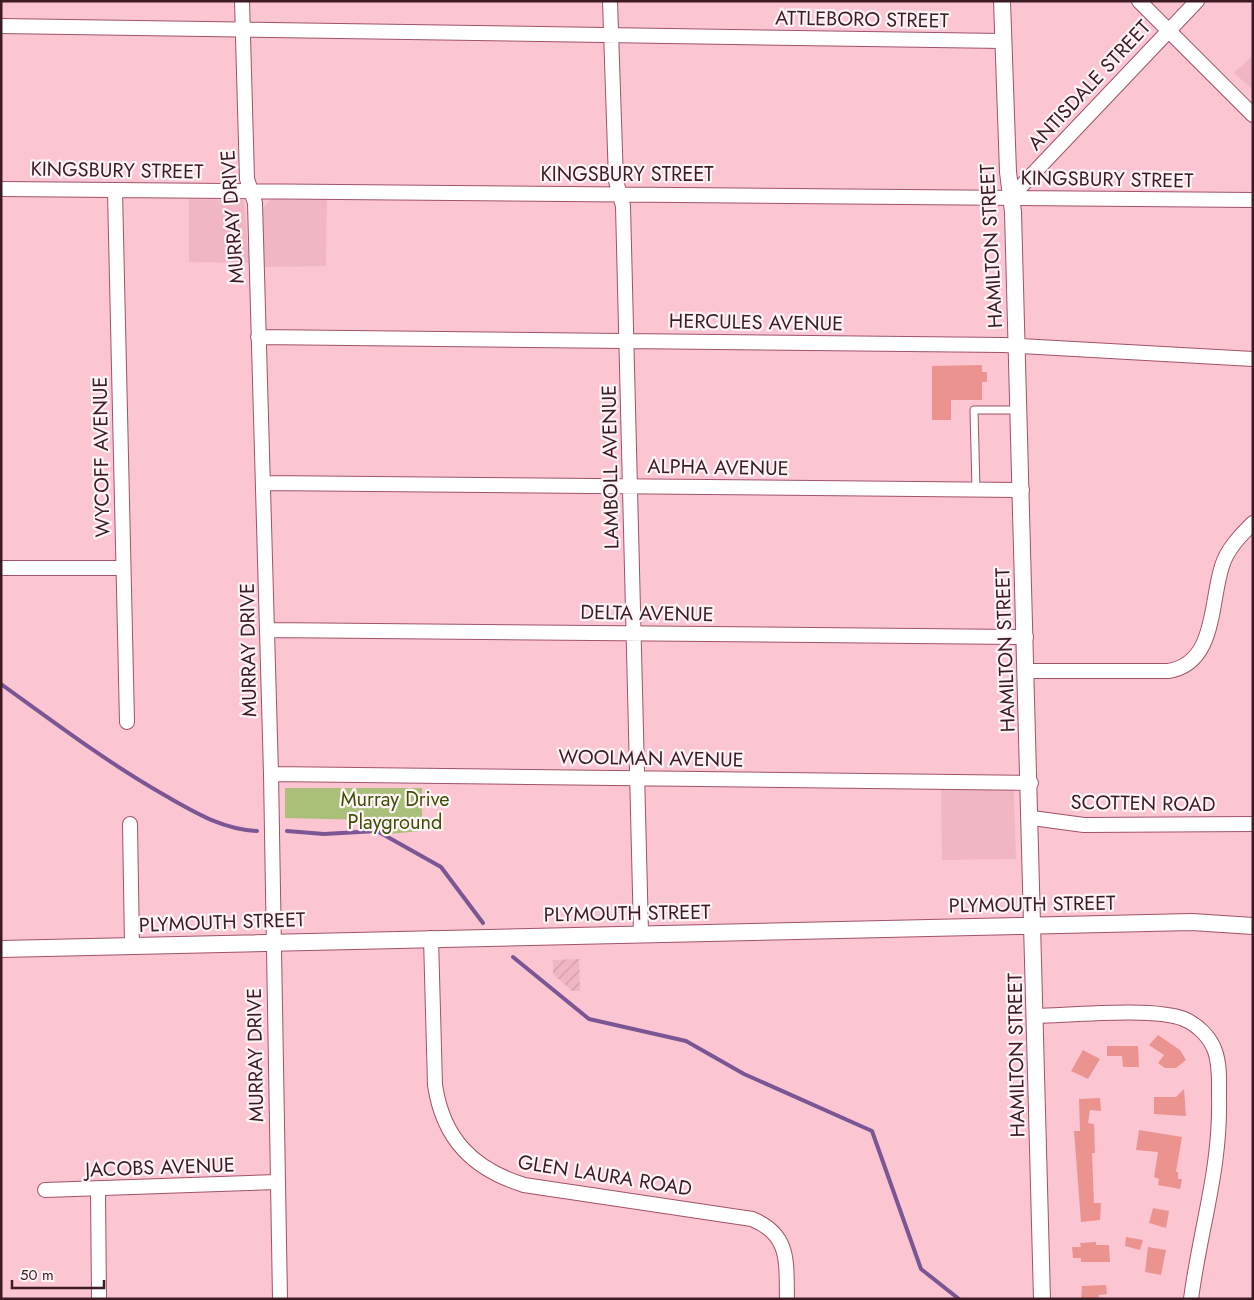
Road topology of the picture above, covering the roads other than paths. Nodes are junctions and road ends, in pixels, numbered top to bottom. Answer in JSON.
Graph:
{"nodes":[{"id":1,"x":242,"y":1,"type":"edge"},
{"id":2,"x":610,"y":1,"type":"edge"},
{"id":3,"x":1002,"y":1,"type":"edge"},
{"id":4,"x":1139,"y":1,"type":"edge"},
{"id":5,"x":1197,"y":1,"type":"edge"},
{"id":6,"x":1,"y":26,"type":"edge"},
{"id":7,"x":243,"y":29,"type":"junction"},
{"id":8,"x":1169,"y":30,"type":"junction"},
{"id":9,"x":612,"y":35,"type":"junction"},
{"id":10,"x":1003,"y":41,"type":"junction"},
{"id":11,"x":1253,"y":115,"type":"edge"},
{"id":12,"x":1,"y":189,"type":"edge"},
{"id":13,"x":115,"y":191,"type":"junction"},
{"id":14,"x":250,"y":191,"type":"junction"},
{"id":15,"x":619,"y":194,"type":"junction"},
{"id":16,"x":1011,"y":198,"type":"junction"},
{"id":17,"x":1253,"y":200,"type":"edge"},
{"id":18,"x":258,"y":337,"type":"junction"},
{"id":19,"x":627,"y":341,"type":"junction"},
{"id":20,"x":1017,"y":346,"type":"junction"},
{"id":21,"x":1253,"y":359,"type":"edge"},
{"id":22,"x":1019,"y":410,"type":"junction"},
{"id":23,"x":264,"y":483,"type":"junction"},
{"id":24,"x":631,"y":486,"type":"junction"},
{"id":25,"x":976,"y":490,"type":"junction"},
{"id":26,"x":1022,"y":490,"type":"junction"},
{"id":27,"x":1253,"y":522,"type":"edge"},
{"id":28,"x":1,"y":568,"type":"edge"},
{"id":29,"x":123,"y":568,"type":"junction"},
{"id":30,"x":268,"y":630,"type":"junction"},
{"id":31,"x":634,"y":633,"type":"junction"},
{"id":32,"x":1026,"y":637,"type":"junction"},
{"id":33,"x":1028,"y":671,"type":"junction"},
{"id":34,"x":127,"y":722,"type":"dead end"},
{"id":35,"x":271,"y":774,"type":"junction"},
{"id":36,"x":637,"y":778,"type":"junction"},
{"id":37,"x":1030,"y":783,"type":"junction"},
{"id":38,"x":1032,"y":818,"type":"junction"},
{"id":39,"x":130,"y":824,"type":"dead end"},
{"id":40,"x":1253,"y":824,"type":"edge"},
{"id":41,"x":1035,"y":925,"type":"junction"},
{"id":42,"x":1253,"y":926,"type":"edge"},
{"id":43,"x":641,"y":933,"type":"junction"},
{"id":44,"x":431,"y":938,"type":"junction"},
{"id":45,"x":273,"y":942,"type":"junction"},
{"id":46,"x":132,"y":946,"type":"junction"},
{"id":47,"x":1,"y":949,"type":"edge"},
{"id":48,"x":1037,"y":1016,"type":"junction"},
{"id":49,"x":277,"y":1182,"type":"junction"},
{"id":50,"x":45,"y":1190,"type":"dead end"},
{"id":51,"x":98,"y":1190,"type":"junction"},
{"id":52,"x":99,"y":1299,"type":"edge"},
{"id":53,"x":280,"y":1299,"type":"edge"},
{"id":54,"x":787,"y":1299,"type":"edge"},
{"id":55,"x":1042,"y":1299,"type":"edge"},
{"id":56,"x":1191,"y":1299,"type":"edge"}],
"edges":[{"from":1,"to":7,"type":"street","name":"MURRAY DRIVE"},
{"from":2,"to":9,"type":"street","name":"LAMBOLL AVENUE"},
{"from":3,"to":10,"type":"street","name":"HAMILTON STREET"},
{"from":4,"to":8,"type":"street"},
{"from":5,"to":8,"type":"street","name":"ANTISDALE STREET"},
{"from":6,"to":7,"type":"street","name":"ATTLEBORO STREET"},
{"from":7,"to":9,"type":"street","name":"ATTLEBORO STREET"},
{"from":7,"to":14,"type":"street","name":"MURRAY DRIVE"},
{"from":8,"to":11,"type":"street"},
{"from":8,"to":16,"type":"street","name":"ANTISDALE STREET"},
{"from":9,"to":10,"type":"street","name":"ATTLEBORO STREET"},
{"from":9,"to":15,"type":"street","name":"LAMBOLL AVENUE"},
{"from":10,"to":16,"type":"street","name":"HAMILTON STREET"},
{"from":12,"to":13,"type":"street","name":"KINGSBURY STREET"},
{"from":13,"to":14,"type":"street","name":"KINGSBURY STREET"},
{"from":13,"to":29,"type":"street","name":"WYCOFF AVENUE"},
{"from":14,"to":15,"type":"street","name":"KINGSBURY STREET"},
{"from":14,"to":18,"type":"street","name":"MURRAY DRIVE"},
{"from":15,"to":16,"type":"street","name":"KINGSBURY STREET"},
{"from":15,"to":19,"type":"street","name":"LAMBOLL AVENUE"},
{"from":16,"to":17,"type":"street","name":"KINGSBURY STREET"},
{"from":16,"to":20,"type":"street","name":"HAMILTON STREET"},
{"from":18,"to":19,"type":"street","name":"HERCULES AVENUE"},
{"from":18,"to":23,"type":"street","name":"MURRAY DRIVE"},
{"from":19,"to":20,"type":"street","name":"HERCULES AVENUE"},
{"from":19,"to":24,"type":"street","name":"LAMBOLL AVENUE"},
{"from":20,"to":21,"type":"street","name":"HERCULES AVENUE"},
{"from":20,"to":22,"type":"street","name":"HAMILTON STREET"},
{"from":22,"to":25,"type":"lane"},
{"from":22,"to":26,"type":"street","name":"HAMILTON STREET"},
{"from":23,"to":24,"type":"street","name":"ALPHA AVENUE"},
{"from":23,"to":30,"type":"street","name":"MURRAY DRIVE"},
{"from":24,"to":25,"type":"street","name":"ALPHA AVENUE"},
{"from":24,"to":31,"type":"street","name":"LAMBOLL AVENUE"},
{"from":25,"to":26,"type":"street","name":"ALPHA AVENUE"},
{"from":26,"to":32,"type":"street","name":"HAMILTON STREET"},
{"from":27,"to":33,"type":"street"},
{"from":28,"to":29,"type":"street"},
{"from":29,"to":34,"type":"street","name":"WYCOFF AVENUE"},
{"from":30,"to":31,"type":"street","name":"DELTA AVENUE"},
{"from":30,"to":35,"type":"street","name":"MURRAY DRIVE"},
{"from":31,"to":32,"type":"street","name":"DELTA AVENUE"},
{"from":31,"to":36,"type":"street","name":"LAMBOLL AVENUE"},
{"from":32,"to":33,"type":"street","name":"HAMILTON STREET"},
{"from":33,"to":37,"type":"street","name":"HAMILTON STREET"},
{"from":35,"to":36,"type":"street","name":"WOOLMAN AVENUE"},
{"from":35,"to":45,"type":"street","name":"MURRAY DRIVE"},
{"from":36,"to":37,"type":"street","name":"WOOLMAN AVENUE"},
{"from":36,"to":43,"type":"street","name":"LAMBOLL AVENUE"},
{"from":37,"to":38,"type":"street","name":"HAMILTON STREET"},
{"from":38,"to":40,"type":"street","name":"SCOTTEN ROAD"},
{"from":38,"to":41,"type":"street","name":"HAMILTON STREET"},
{"from":39,"to":46,"type":"street"},
{"from":41,"to":42,"type":"street","name":"PLYMOUTH STREET"},
{"from":41,"to":43,"type":"street","name":"PLYMOUTH STREET"},
{"from":41,"to":48,"type":"street","name":"HAMILTON STREET"},
{"from":43,"to":44,"type":"street","name":"PLYMOUTH STREET"},
{"from":44,"to":45,"type":"street","name":"PLYMOUTH STREET"},
{"from":44,"to":54,"type":"street","name":"GLEN LAURA ROAD"},
{"from":45,"to":46,"type":"street","name":"PLYMOUTH STREET"},
{"from":45,"to":49,"type":"street","name":"MURRAY DRIVE"},
{"from":46,"to":47,"type":"street","name":"PLYMOUTH STREET"},
{"from":48,"to":55,"type":"street","name":"HAMILTON STREET"},
{"from":48,"to":56,"type":"street"},
{"from":49,"to":51,"type":"street","name":"JACOBS AVENUE"},
{"from":49,"to":53,"type":"street","name":"MURRAY DRIVE"},
{"from":50,"to":51,"type":"street","name":"JACOBS AVENUE"},
{"from":51,"to":52,"type":"street"}]}
